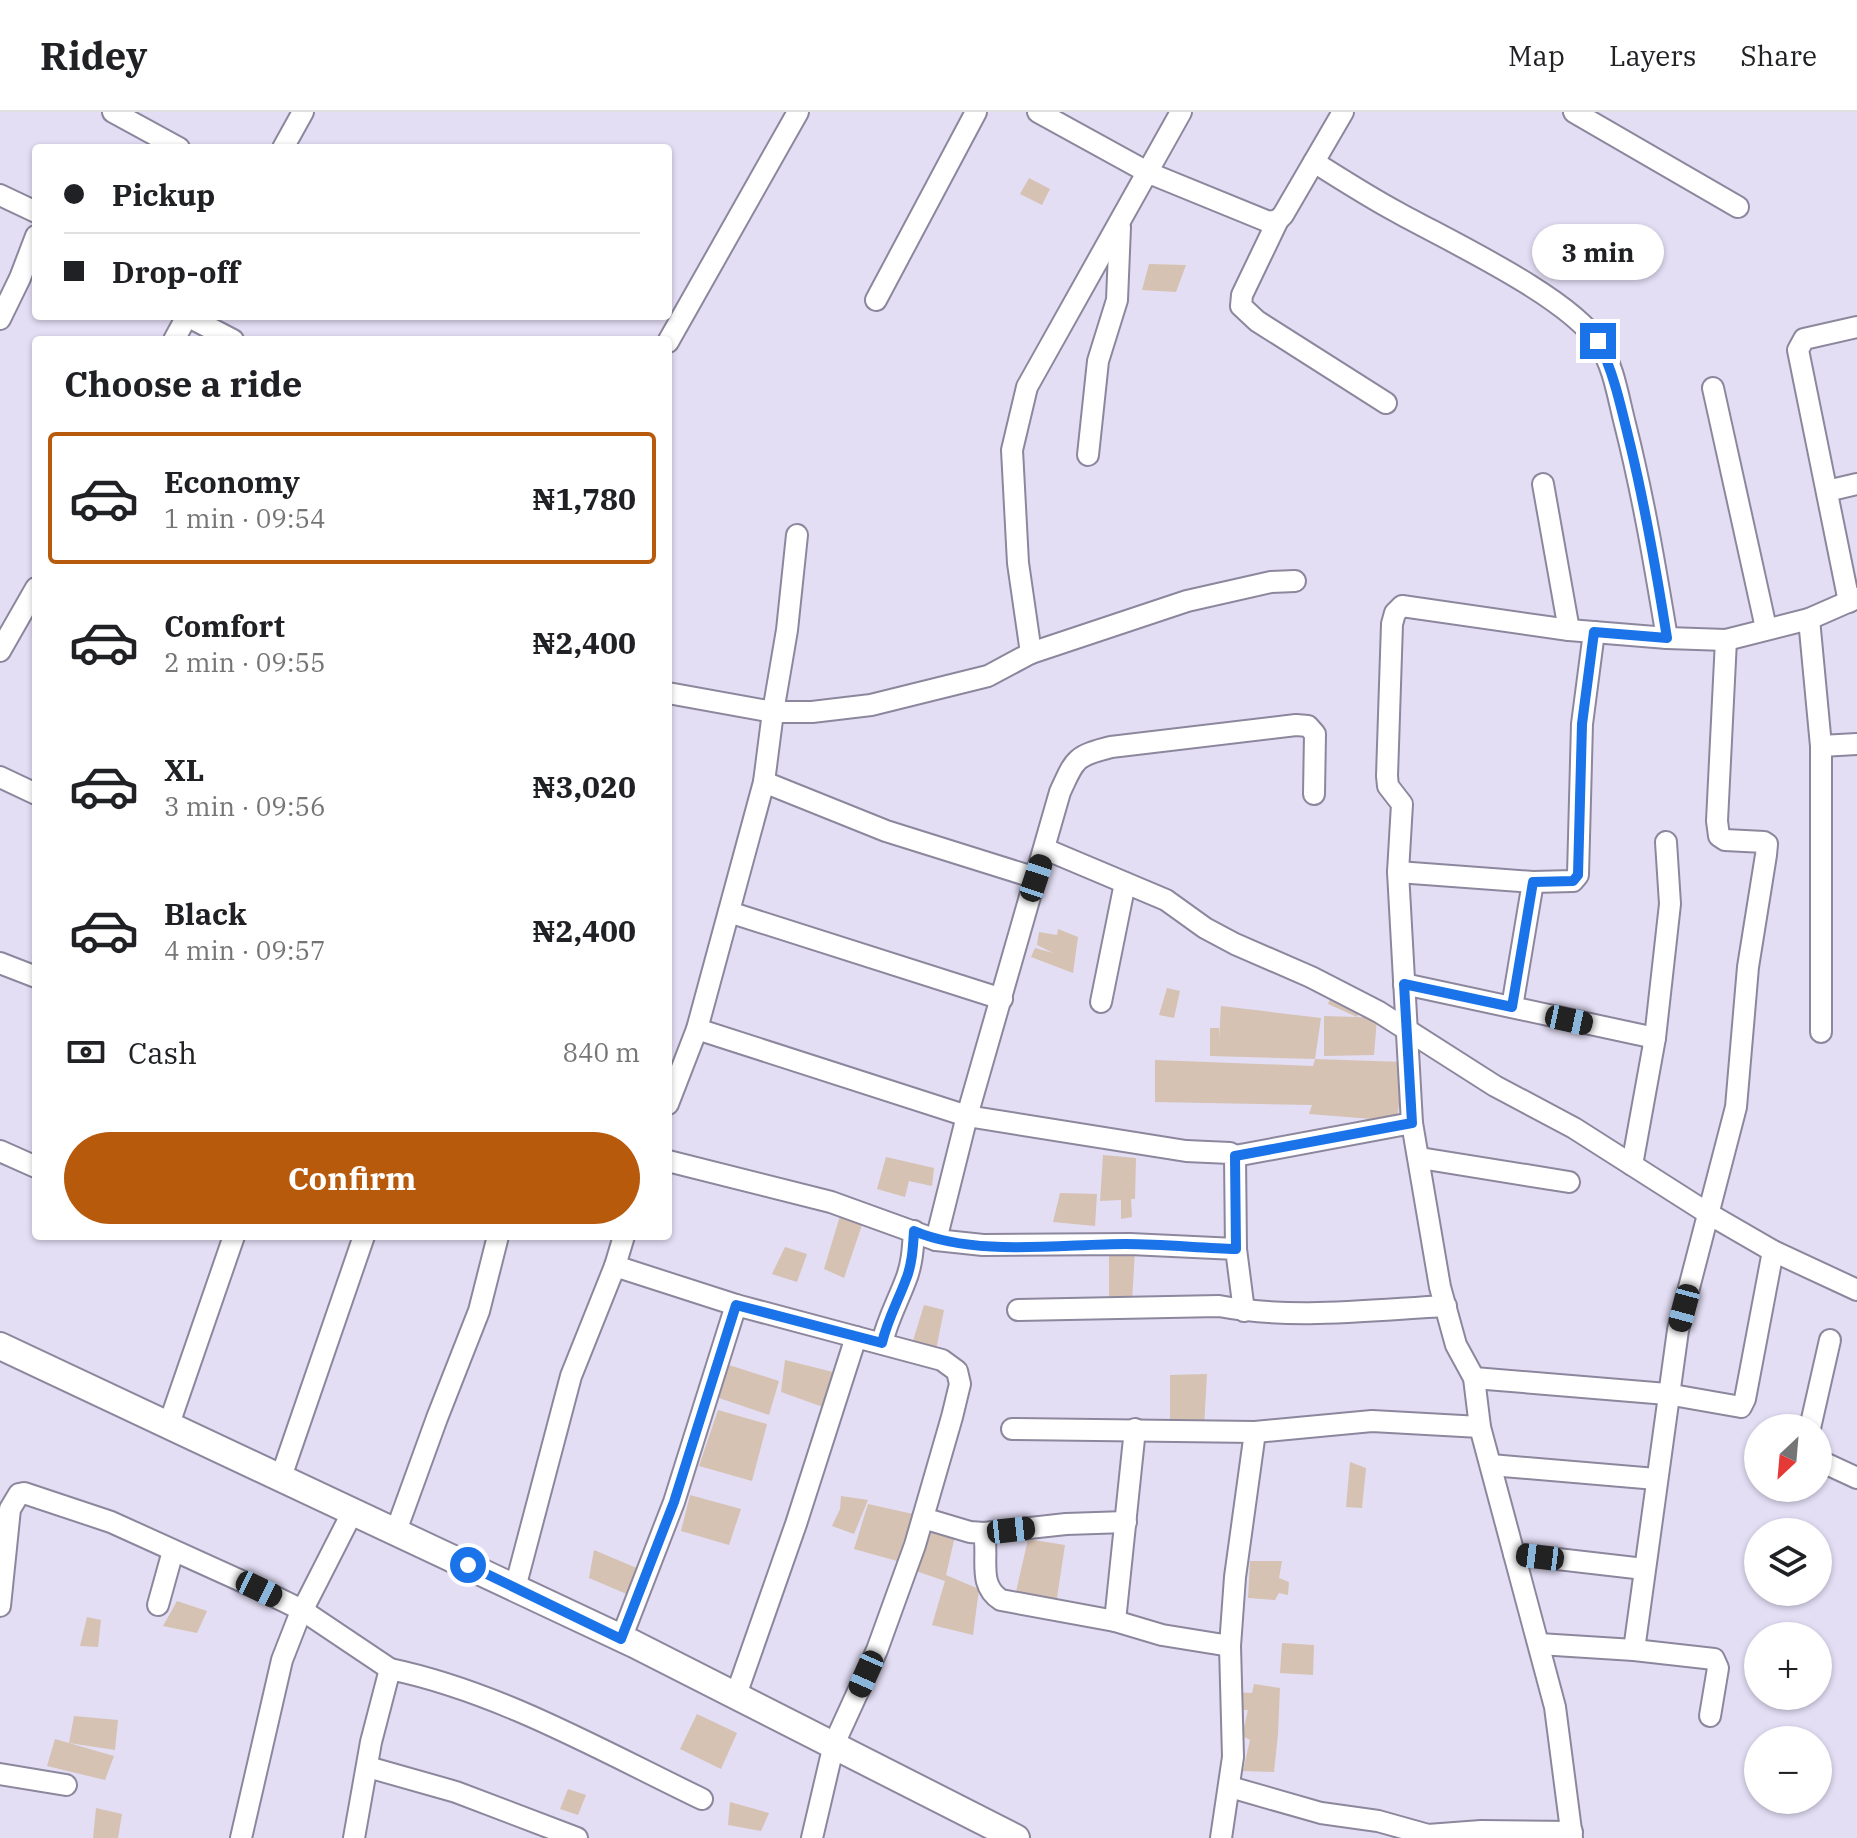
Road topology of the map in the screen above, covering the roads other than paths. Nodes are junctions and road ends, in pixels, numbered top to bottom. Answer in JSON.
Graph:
{"nodes":[{"id":1,"x":113,"y":112,"type":"edge"},
{"id":2,"x":303,"y":112,"type":"edge"},
{"id":3,"x":798,"y":112,"type":"edge"},
{"id":4,"x":976,"y":112,"type":"edge"},
{"id":5,"x":1038,"y":112,"type":"edge"},
{"id":6,"x":1181,"y":112,"type":"edge"},
{"id":7,"x":1343,"y":112,"type":"edge"},
{"id":8,"x":1574,"y":112,"type":"edge"},
{"id":9,"x":142,"y":119,"type":"edge"},
{"id":10,"x":174,"y":144,"type":"edge"},
{"id":11,"x":285,"y":144,"type":"edge"},
{"id":12,"x":1314,"y":162,"type":"junction"},
{"id":13,"x":1149,"y":173,"type":"junction"},
{"id":14,"x":0,"y":195,"type":"edge"},
{"id":15,"x":1738,"y":207,"type":"dead end"},
{"id":16,"x":32,"y":210,"type":"edge"},
{"id":17,"x":1278,"y":220,"type":"junction"},
{"id":18,"x":1120,"y":223,"type":"junction"},
{"id":19,"x":32,"y":246,"type":"edge"},
{"id":20,"x":876,"y":300,"type":"dead end"},
{"id":21,"x":0,"y":319,"type":"edge"},
{"id":22,"x":195,"y":320,"type":"edge"},
{"id":23,"x":1857,"y":327,"type":"edge"},
{"id":24,"x":225,"y":336,"type":"edge"},
{"id":25,"x":671,"y":336,"type":"edge"},
{"id":26,"x":1713,"y":388,"type":"dead end"},
{"id":27,"x":1386,"y":403,"type":"dead end"},
{"id":28,"x":1088,"y":455,"type":"dead end"},
{"id":29,"x":1543,"y":484,"type":"dead end"},
{"id":30,"x":1857,"y":484,"type":"edge"},
{"id":31,"x":1827,"y":491,"type":"junction"},
{"id":32,"x":797,"y":535,"type":"dead end"},
{"id":33,"x":1295,"y":581,"type":"dead end"},
{"id":34,"x":32,"y":600,"type":"edge"},
{"id":35,"x":1853,"y":600,"type":"edge"},
{"id":36,"x":1809,"y":619,"type":"junction"},
{"id":37,"x":1766,"y":628,"type":"junction"},
{"id":38,"x":1569,"y":630,"type":"junction"},
{"id":39,"x":1594,"y":632,"type":"junction"},
{"id":40,"x":1667,"y":638,"type":"junction"},
{"id":41,"x":1726,"y":640,"type":"junction"},
{"id":42,"x":0,"y":651,"type":"edge"},
{"id":43,"x":1031,"y":653,"type":"junction"},
{"id":44,"x":672,"y":694,"type":"edge"},
{"id":45,"x":773,"y":712,"type":"junction"},
{"id":46,"x":1857,"y":744,"type":"edge"},
{"id":47,"x":1821,"y":746,"type":"junction"},
{"id":48,"x":0,"y":777,"type":"edge"},
{"id":49,"x":764,"y":782,"type":"junction"},
{"id":50,"x":32,"y":792,"type":"edge"},
{"id":51,"x":1314,"y":794,"type":"dead end"},
{"id":52,"x":1666,"y":842,"type":"dead end"},
{"id":53,"x":1045,"y":849,"type":"junction"},
{"id":54,"x":1398,"y":872,"type":"junction"},
{"id":55,"x":1036,"y":878,"type":"junction"},
{"id":56,"x":1533,"y":882,"type":"junction"},
{"id":57,"x":1125,"y":883,"type":"junction"},
{"id":58,"x":729,"y":912,"type":"junction"},
{"id":59,"x":0,"y":963,"type":"edge"},
{"id":60,"x":32,"y":975,"type":"edge"},
{"id":61,"x":1404,"y":984,"type":"junction"},
{"id":62,"x":1002,"y":999,"type":"junction"},
{"id":63,"x":1101,"y":1002,"type":"dead end"},
{"id":64,"x":1512,"y":1007,"type":"junction"},
{"id":65,"x":1405,"y":1028,"type":"junction"},
{"id":66,"x":697,"y":1029,"type":"junction"},
{"id":67,"x":1821,"y":1032,"type":"dead end"},
{"id":68,"x":1655,"y":1038,"type":"junction"},
{"id":69,"x":672,"y":1094,"type":"edge"},
{"id":70,"x":967,"y":1116,"type":"junction"},
{"id":71,"x":1412,"y":1123,"type":"junction"},
{"id":72,"x":0,"y":1151,"type":"edge"},
{"id":73,"x":1235,"y":1156,"type":"junction"},
{"id":74,"x":1420,"y":1158,"type":"junction"},
{"id":75,"x":672,"y":1162,"type":"edge"},
{"id":76,"x":32,"y":1165,"type":"edge"},
{"id":77,"x":1632,"y":1165,"type":"junction"},
{"id":78,"x":1569,"y":1182,"type":"dead end"},
{"id":79,"x":1709,"y":1214,"type":"junction"},
{"id":80,"x":914,"y":1231,"type":"junction"},
{"id":81,"x":233,"y":1240,"type":"edge"},
{"id":82,"x":363,"y":1240,"type":"edge"},
{"id":83,"x":497,"y":1240,"type":"edge"},
{"id":84,"x":623,"y":1240,"type":"edge"},
{"id":85,"x":936,"y":1240,"type":"junction"},
{"id":86,"x":1236,"y":1249,"type":"junction"},
{"id":87,"x":1773,"y":1251,"type":"junction"},
{"id":88,"x":615,"y":1266,"type":"junction"},
{"id":89,"x":1857,"y":1290,"type":"edge"},
{"id":90,"x":736,"y":1305,"type":"junction"},
{"id":91,"x":1446,"y":1306,"type":"junction"},
{"id":92,"x":1018,"y":1310,"type":"dead end"},
{"id":93,"x":1244,"y":1311,"type":"junction"},
{"id":94,"x":856,"y":1337,"type":"junction"},
{"id":95,"x":1830,"y":1340,"type":"dead end"},
{"id":96,"x":882,"y":1343,"type":"junction"},
{"id":97,"x":0,"y":1346,"type":"edge"},
{"id":98,"x":1474,"y":1378,"type":"junction"},
{"id":99,"x":1667,"y":1394,"type":"junction"},
{"id":100,"x":1813,"y":1414,"type":"edge"},
{"id":101,"x":169,"y":1424,"type":"junction"},
{"id":102,"x":1480,"y":1427,"type":"junction"},
{"id":103,"x":1012,"y":1429,"type":"dead end"},
{"id":104,"x":1135,"y":1429,"type":"junction"},
{"id":105,"x":1255,"y":1432,"type":"junction"},
{"id":106,"x":1491,"y":1465,"type":"junction"},
{"id":107,"x":1832,"y":1466,"type":"edge"},
{"id":108,"x":281,"y":1477,"type":"junction"},
{"id":109,"x":1857,"y":1478,"type":"edge"},
{"id":110,"x":1656,"y":1479,"type":"junction"},
{"id":111,"x":353,"y":1511,"type":"junction"},
{"id":112,"x":923,"y":1518,"type":"junction"},
{"id":113,"x":1126,"y":1522,"type":"junction"},
{"id":114,"x":396,"y":1531,"type":"junction"},
{"id":115,"x":984,"y":1533,"type":"junction"},
{"id":116,"x":173,"y":1551,"type":"junction"},
{"id":117,"x":1514,"y":1554,"type":"junction"},
{"id":118,"x":3,"y":1559,"type":"edge"},
{"id":119,"x":1644,"y":1569,"type":"junction"},
{"id":120,"x":515,"y":1588,"type":"junction"},
{"id":121,"x":158,"y":1605,"type":"dead end"},
{"id":122,"x":0,"y":1606,"type":"edge"},
{"id":123,"x":302,"y":1610,"type":"junction"},
{"id":124,"x":1115,"y":1621,"type":"junction"},
{"id":125,"x":621,"y":1639,"type":"junction"},
{"id":126,"x":1539,"y":1644,"type":"junction"},
{"id":127,"x":1230,"y":1646,"type":"junction"},
{"id":128,"x":1634,"y":1650,"type":"junction"},
{"id":129,"x":390,"y":1669,"type":"junction"},
{"id":130,"x":736,"y":1695,"type":"junction"},
{"id":131,"x":1710,"y":1716,"type":"dead end"},
{"id":132,"x":834,"y":1744,"type":"junction"},
{"id":133,"x":368,"y":1767,"type":"junction"},
{"id":134,"x":0,"y":1774,"type":"edge"},
{"id":135,"x":66,"y":1785,"type":"dead end"},
{"id":136,"x":1230,"y":1787,"type":"junction"},
{"id":137,"x":702,"y":1799,"type":"dead end"},
{"id":138,"x":1001,"y":1835,"type":"edge"},
{"id":139,"x":1572,"y":1835,"type":"edge"},
{"id":140,"x":565,"y":1836,"type":"edge"},
{"id":141,"x":1435,"y":1837,"type":"edge"},
{"id":142,"x":241,"y":1838,"type":"edge"},
{"id":143,"x":354,"y":1838,"type":"edge"},
{"id":144,"x":812,"y":1838,"type":"edge"},
{"id":145,"x":1221,"y":1838,"type":"edge"}],
"edges":[{"from":1,"to":9,"type":"street"},
{"from":2,"to":11,"type":"street"},
{"from":3,"to":25,"type":"street"},
{"from":4,"to":20,"type":"street"},
{"from":5,"to":13,"type":"street"},
{"from":6,"to":13,"type":"street"},
{"from":7,"to":12,"type":"street"},
{"from":8,"to":15,"type":"street"},
{"from":9,"to":10,"type":"street"},
{"from":12,"to":17,"type":"street"},
{"from":12,"to":40,"type":"street"},
{"from":13,"to":17,"type":"street"},
{"from":13,"to":18,"type":"street"},
{"from":14,"to":16,"type":"street"},
{"from":17,"to":27,"type":"street"},
{"from":18,"to":28,"type":"street"},
{"from":18,"to":43,"type":"street"},
{"from":19,"to":21,"type":"street"},
{"from":22,"to":24,"type":"street"},
{"from":23,"to":31,"type":"street"},
{"from":26,"to":37,"type":"street"},
{"from":29,"to":38,"type":"street"},
{"from":30,"to":31,"type":"street"},
{"from":31,"to":35,"type":"street"},
{"from":32,"to":45,"type":"street"},
{"from":33,"to":43,"type":"street"},
{"from":34,"to":42,"type":"street"},
{"from":35,"to":36,"type":"street"},
{"from":36,"to":37,"type":"street"},
{"from":36,"to":47,"type":"street"},
{"from":37,"to":41,"type":"street"},
{"from":38,"to":39,"type":"street"},
{"from":38,"to":54,"type":"street"},
{"from":39,"to":40,"type":"street"},
{"from":39,"to":56,"type":"street"},
{"from":40,"to":41,"type":"street"},
{"from":41,"to":79,"type":"street"},
{"from":43,"to":45,"type":"street"},
{"from":44,"to":45,"type":"street"},
{"from":45,"to":49,"type":"street"},
{"from":46,"to":47,"type":"street"},
{"from":47,"to":67,"type":"street"},
{"from":48,"to":50,"type":"street"},
{"from":49,"to":55,"type":"street"},
{"from":49,"to":58,"type":"street"},
{"from":51,"to":53,"type":"street"},
{"from":52,"to":68,"type":"street"},
{"from":53,"to":55,"type":"street"},
{"from":53,"to":57,"type":"street"},
{"from":54,"to":56,"type":"street"},
{"from":54,"to":61,"type":"street"},
{"from":55,"to":62,"type":"street"},
{"from":56,"to":64,"type":"street"},
{"from":57,"to":63,"type":"street"},
{"from":57,"to":65,"type":"street"},
{"from":58,"to":62,"type":"street"},
{"from":58,"to":66,"type":"street"},
{"from":59,"to":60,"type":"street"},
{"from":61,"to":64,"type":"street"},
{"from":61,"to":65,"type":"street"},
{"from":62,"to":70,"type":"street"},
{"from":64,"to":68,"type":"street"},
{"from":65,"to":71,"type":"street"},
{"from":65,"to":77,"type":"street"},
{"from":66,"to":69,"type":"street"},
{"from":66,"to":70,"type":"street"},
{"from":68,"to":77,"type":"street"},
{"from":70,"to":73,"type":"street"},
{"from":70,"to":85,"type":"street"},
{"from":71,"to":73,"type":"street"},
{"from":71,"to":74,"type":"street"},
{"from":72,"to":76,"type":"street"},
{"from":73,"to":86,"type":"street"},
{"from":74,"to":78,"type":"street"},
{"from":74,"to":91,"type":"street"},
{"from":75,"to":80,"type":"street"},
{"from":77,"to":79,"type":"street"},
{"from":79,"to":87,"type":"street"},
{"from":79,"to":99,"type":"street"},
{"from":80,"to":85,"type":"street"},
{"from":80,"to":96,"type":"street"},
{"from":81,"to":101,"type":"street"},
{"from":82,"to":108,"type":"street"},
{"from":83,"to":114,"type":"street"},
{"from":84,"to":88,"type":"street"},
{"from":85,"to":86,"type":"street"},
{"from":86,"to":93,"type":"street"},
{"from":87,"to":89,"type":"street"},
{"from":87,"to":99,"type":"street"},
{"from":88,"to":90,"type":"street"},
{"from":88,"to":120,"type":"street"},
{"from":90,"to":94,"type":"street"},
{"from":90,"to":125,"type":"street"},
{"from":91,"to":93,"type":"street"},
{"from":91,"to":98,"type":"street"},
{"from":92,"to":93,"type":"street"},
{"from":94,"to":96,"type":"street"},
{"from":94,"to":130,"type":"street"},
{"from":95,"to":100,"type":"street"},
{"from":96,"to":112,"type":"street"},
{"from":97,"to":101,"type":"street"},
{"from":98,"to":99,"type":"street"},
{"from":98,"to":102,"type":"street"},
{"from":99,"to":110,"type":"street"},
{"from":101,"to":108,"type":"street"},
{"from":102,"to":105,"type":"street"},
{"from":102,"to":106,"type":"street"},
{"from":103,"to":104,"type":"street"},
{"from":104,"to":105,"type":"street"},
{"from":104,"to":113,"type":"street"},
{"from":105,"to":127,"type":"street"},
{"from":106,"to":110,"type":"street"},
{"from":106,"to":117,"type":"street"},
{"from":107,"to":109,"type":"street"},
{"from":108,"to":111,"type":"street"},
{"from":110,"to":119,"type":"street"},
{"from":111,"to":114,"type":"street"},
{"from":111,"to":123,"type":"street"},
{"from":112,"to":115,"type":"street"},
{"from":112,"to":132,"type":"street"},
{"from":113,"to":115,"type":"street"},
{"from":113,"to":124,"type":"street"},
{"from":114,"to":120,"type":"street"},
{"from":115,"to":124,"type":"street"},
{"from":116,"to":118,"type":"street"},
{"from":116,"to":121,"type":"street"},
{"from":116,"to":123,"type":"street"},
{"from":117,"to":119,"type":"street"},
{"from":117,"to":126,"type":"street"},
{"from":118,"to":122,"type":"street"},
{"from":119,"to":128,"type":"street"},
{"from":120,"to":125,"type":"street"},
{"from":123,"to":129,"type":"street"},
{"from":123,"to":142,"type":"street"},
{"from":124,"to":127,"type":"street"},
{"from":125,"to":130,"type":"street"},
{"from":126,"to":128,"type":"street"},
{"from":126,"to":139,"type":"street"},
{"from":127,"to":136,"type":"street"},
{"from":128,"to":131,"type":"street"},
{"from":129,"to":133,"type":"street"},
{"from":129,"to":137,"type":"street"},
{"from":130,"to":132,"type":"street"},
{"from":132,"to":138,"type":"street"},
{"from":132,"to":144,"type":"street"},
{"from":133,"to":140,"type":"street"},
{"from":133,"to":143,"type":"street"},
{"from":134,"to":135,"type":"street"},
{"from":136,"to":141,"type":"street"},
{"from":136,"to":145,"type":"street"},
{"from":139,"to":141,"type":"street"}]}
